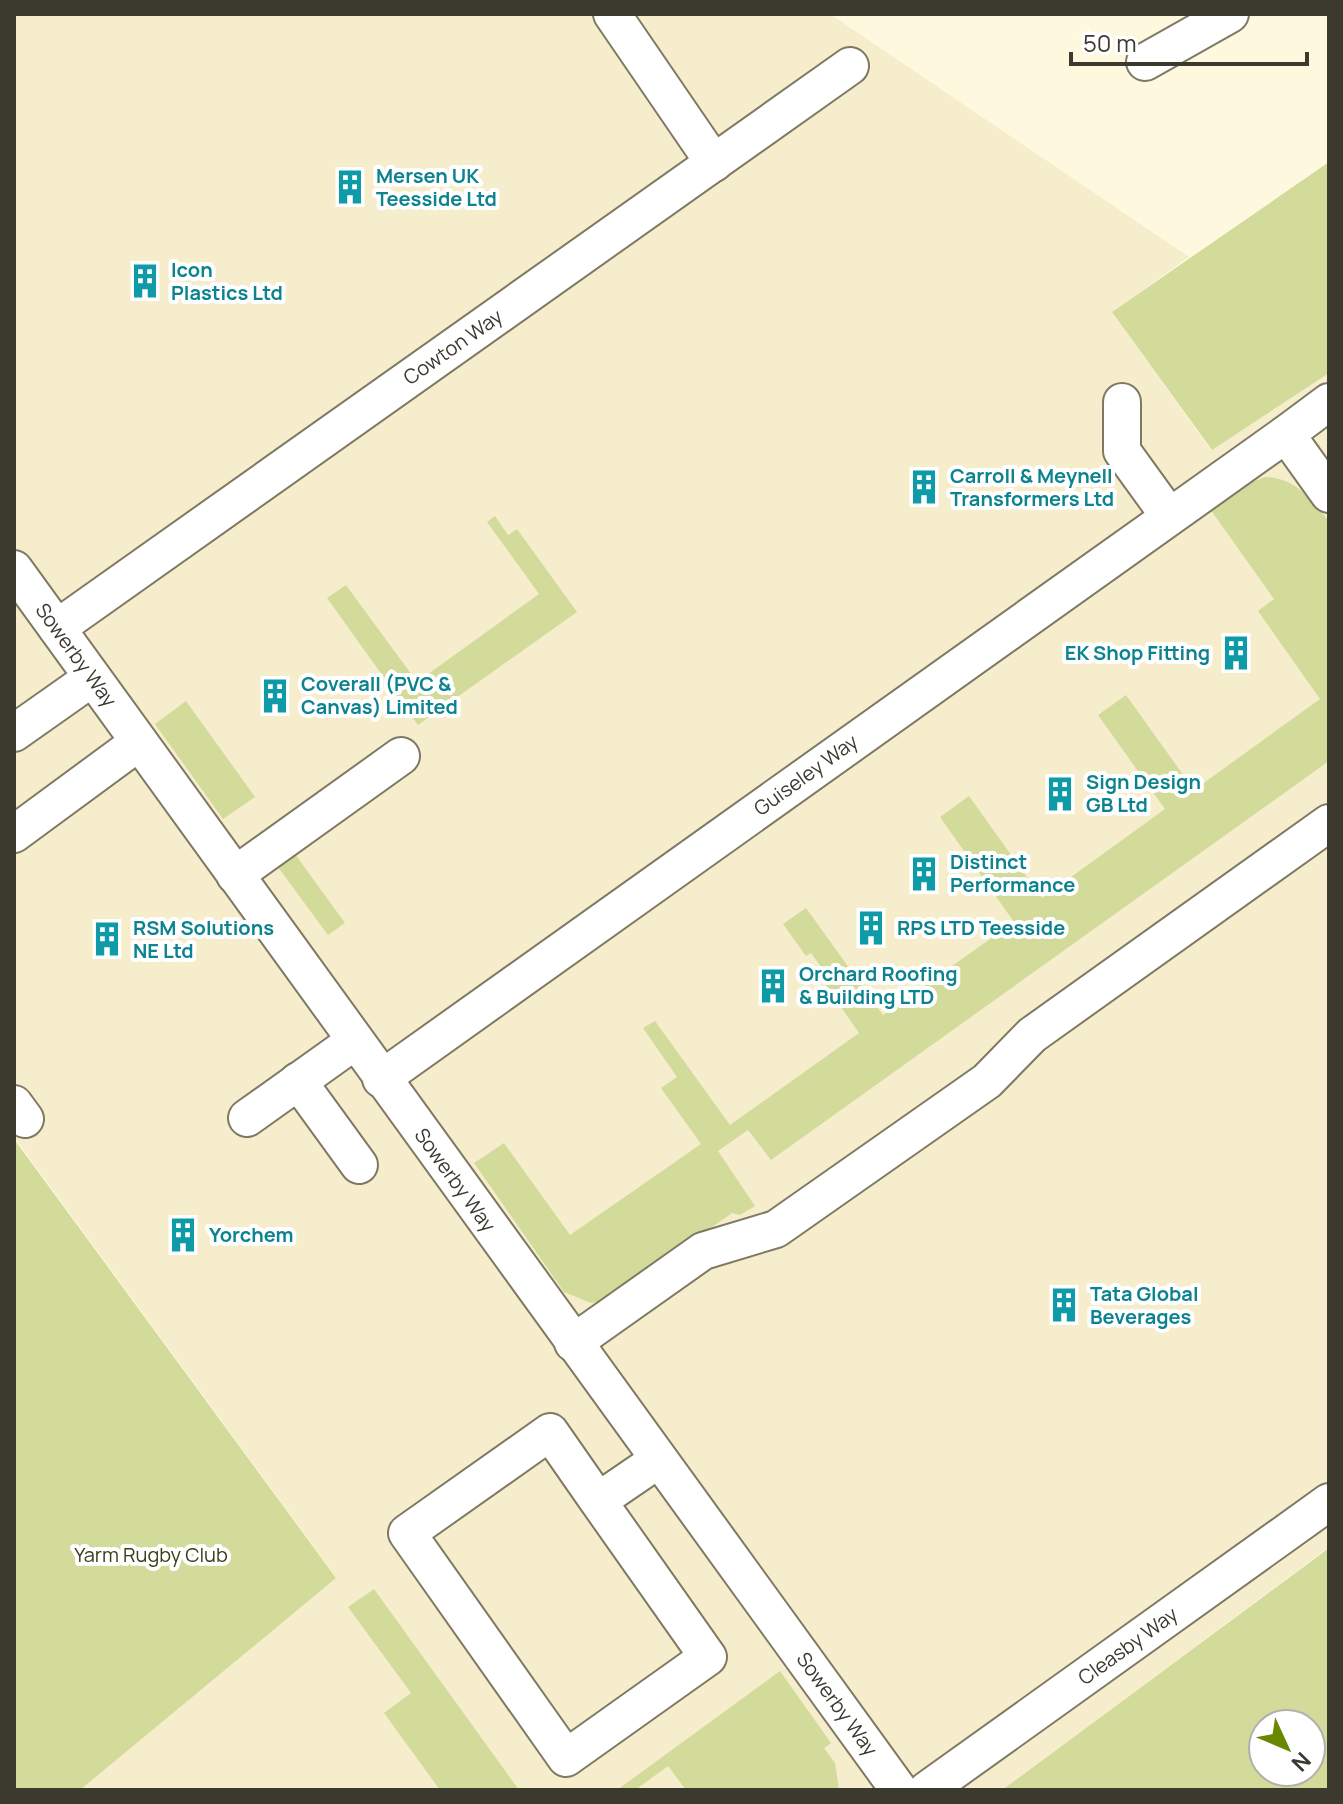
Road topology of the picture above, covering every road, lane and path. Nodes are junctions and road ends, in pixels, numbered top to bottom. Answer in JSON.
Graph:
{"nodes":[{"id":1,"x":612,"y":14,"type":"edge"},
{"id":2,"x":1230,"y":14,"type":"edge"},
{"id":3,"x":1179,"y":25,"type":"edge"},
{"id":4,"x":1145,"y":62,"type":"dead end"},
{"id":5,"x":850,"y":66,"type":"dead end"},
{"id":6,"x":714,"y":163,"type":"junction"},
{"id":7,"x":1122,"y":402,"type":"dead end"},
{"id":8,"x":1329,"y":402,"type":"edge"},
{"id":9,"x":1286,"y":434,"type":"junction"},
{"id":10,"x":1329,"y":494,"type":"edge"},
{"id":11,"x":1169,"y":516,"type":"junction"},
{"id":12,"x":14,"y":569,"type":"edge"},
{"id":13,"x":57,"y":628,"type":"junction"},
{"id":14,"x":92,"y":678,"type":"junction"},
{"id":15,"x":14,"y":733,"type":"edge"},
{"id":16,"x":139,"y":742,"type":"junction"},
{"id":17,"x":401,"y":756,"type":"dead end"},
{"id":18,"x":1329,"y":823,"type":"edge"},
{"id":19,"x":14,"y":834,"type":"edge"},
{"id":20,"x":235,"y":875,"type":"junction"},
{"id":21,"x":355,"y":1041,"type":"junction"},
{"id":22,"x":381,"y":1079,"type":"junction"},
{"id":23,"x":298,"y":1081,"type":"junction"},
{"id":24,"x":247,"y":1118,"type":"dead end"},
{"id":25,"x":359,"y":1165,"type":"dead end"},
{"id":26,"x":573,"y":1343,"type":"junction"},
{"id":27,"x":658,"y":1460,"type":"junction"},
{"id":28,"x":598,"y":1501,"type":"junction"},
{"id":29,"x":1329,"y":1502,"type":"edge"},
{"id":30,"x":899,"y":1790,"type":"edge"},
{"id":31,"x":927,"y":1790,"type":"edge"}],
"edges":[{"from":1,"to":6,"type":"street"},
{"from":2,"to":3,"type":"street"},
{"from":3,"to":4,"type":"street"},
{"from":5,"to":6,"type":"street","name":"Cowton Way"},
{"from":6,"to":13,"type":"street","name":"Cowton Way"},
{"from":7,"to":11,"type":"street"},
{"from":8,"to":9,"type":"street","name":"Guiseley Way"},
{"from":9,"to":10,"type":"street"},
{"from":9,"to":11,"type":"street","name":"Guiseley Way"},
{"from":11,"to":22,"type":"street","name":"Guiseley Way"},
{"from":12,"to":13,"type":"street","name":"Sowerby Way"},
{"from":13,"to":14,"type":"street","name":"Sowerby Way"},
{"from":14,"to":15,"type":"street"},
{"from":14,"to":16,"type":"street","name":"Sowerby Way"},
{"from":16,"to":19,"type":"street"},
{"from":16,"to":20,"type":"street","name":"Sowerby Way"},
{"from":17,"to":20,"type":"street"},
{"from":18,"to":26,"type":"street"},
{"from":20,"to":21,"type":"street","name":"Sowerby Way"},
{"from":21,"to":22,"type":"street","name":"Sowerby Way"},
{"from":21,"to":23,"type":"street"},
{"from":22,"to":26,"type":"street","name":"Sowerby Way"},
{"from":23,"to":24,"type":"street"},
{"from":23,"to":25,"type":"street"},
{"from":26,"to":27,"type":"street","name":"Sowerby Way"},
{"from":27,"to":28,"type":"street"},
{"from":27,"to":30,"type":"street","name":"Sowerby Way"},
{"from":28,"to":28,"type":"street"},
{"from":29,"to":31,"type":"street","name":"Cleasby Way"}]}
